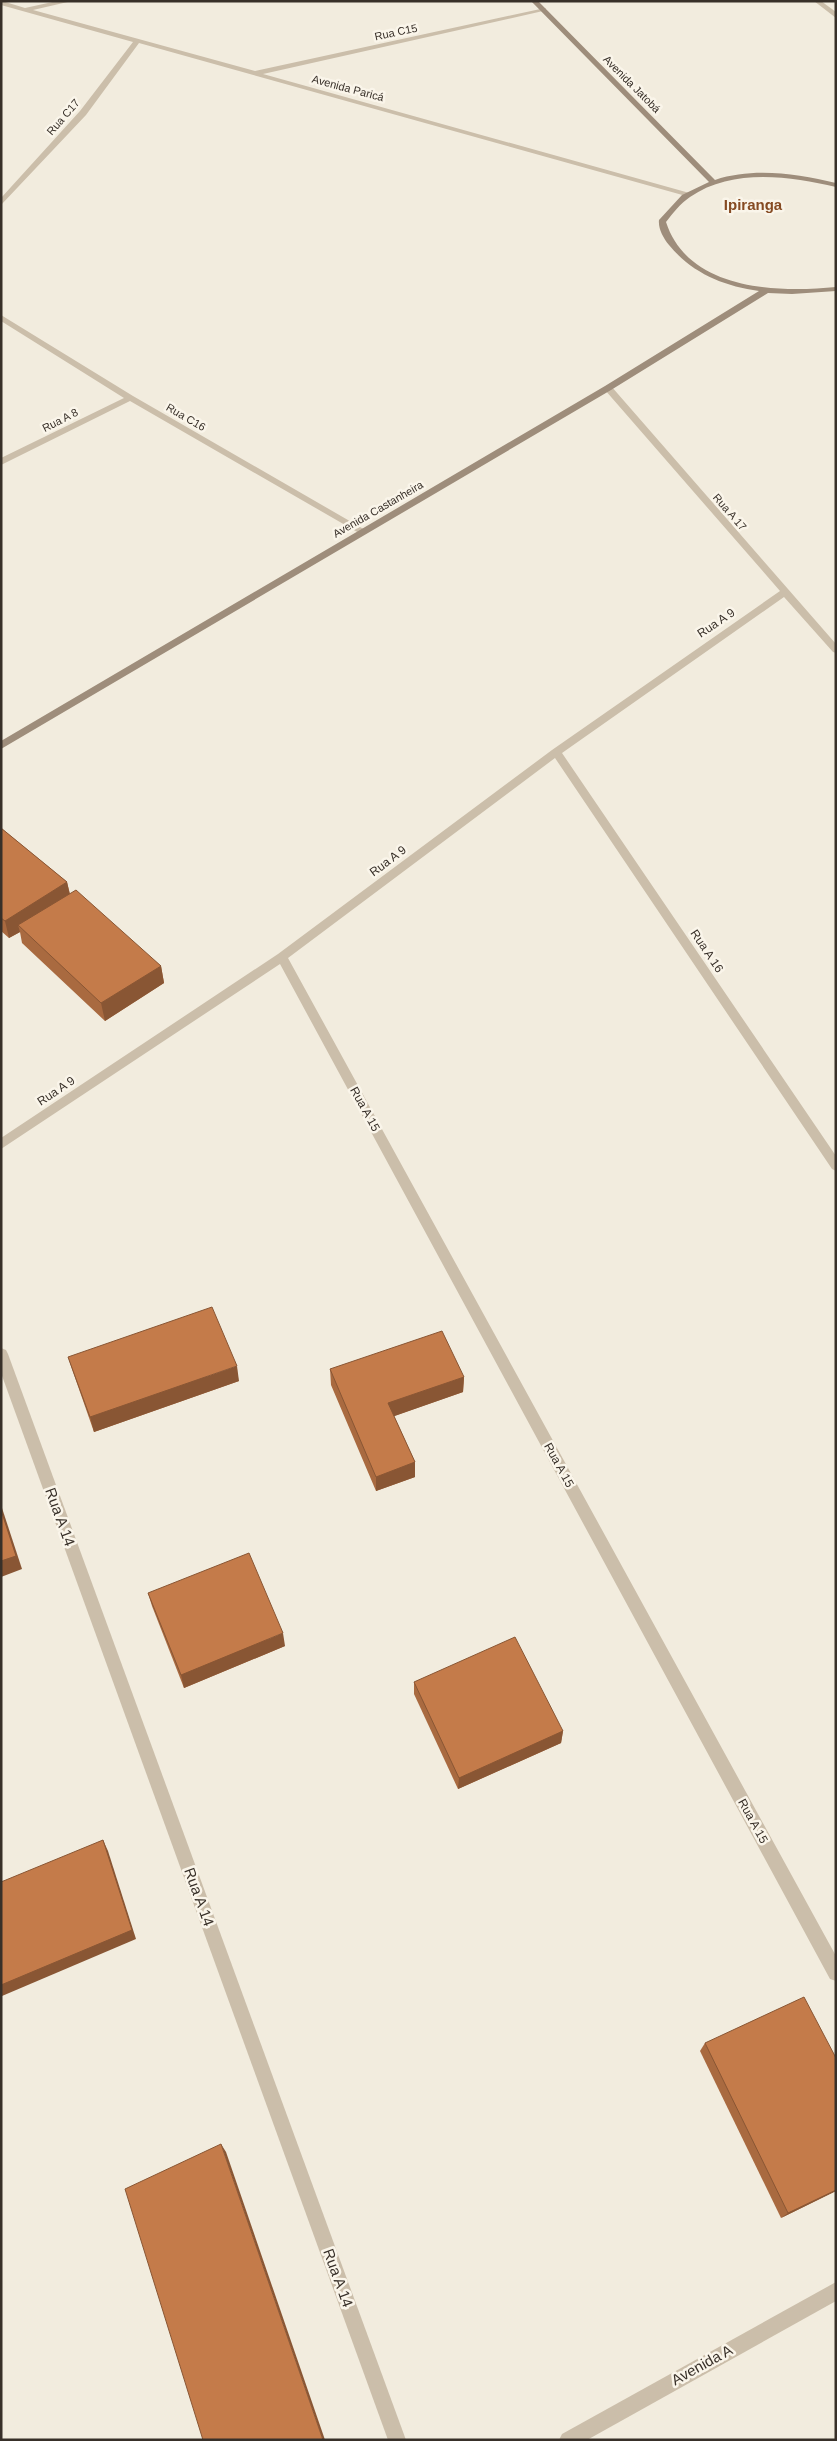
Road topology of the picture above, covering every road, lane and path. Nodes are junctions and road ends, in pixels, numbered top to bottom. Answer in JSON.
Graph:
{"nodes":[{"id":1,"x":69,"y":1,"type":"edge"},
{"id":2,"x":534,"y":1,"type":"edge"},
{"id":3,"x":817,"y":1,"type":"edge"},
{"id":4,"x":1,"y":3,"type":"edge"},
{"id":5,"x":543,"y":9,"type":"junction"},
{"id":6,"x":22,"y":10,"type":"junction"},
{"id":7,"x":836,"y":16,"type":"edge"},
{"id":8,"x":137,"y":41,"type":"junction"},
{"id":9,"x":253,"y":73,"type":"junction"},
{"id":10,"x":714,"y":182,"type":"junction"},
{"id":11,"x":836,"y":185,"type":"edge"},
{"id":12,"x":689,"y":194,"type":"junction"},
{"id":13,"x":1,"y":203,"type":"edge"},
{"id":14,"x":836,"y":289,"type":"edge"},
{"id":15,"x":765,"y":291,"type":"junction"},
{"id":16,"x":1,"y":317,"type":"edge"},
{"id":17,"x":608,"y":388,"type":"junction"},
{"id":18,"x":130,"y":398,"type":"junction"},
{"id":19,"x":1,"y":462,"type":"edge"},
{"id":20,"x":362,"y":531,"type":"junction"},
{"id":21,"x":785,"y":592,"type":"junction"},
{"id":22,"x":836,"y":650,"type":"edge"},
{"id":23,"x":1,"y":746,"type":"edge"},
{"id":24,"x":556,"y":752,"type":"junction"},
{"id":25,"x":282,"y":957,"type":"junction"},
{"id":26,"x":1,"y":1144,"type":"edge"},
{"id":27,"x":836,"y":1166,"type":"edge"},
{"id":28,"x":1,"y":1354,"type":"edge"},
{"id":29,"x":836,"y":1973,"type":"edge"},
{"id":30,"x":836,"y":2291,"type":"edge"},
{"id":31,"x":397,"y":2440,"type":"edge"},
{"id":32,"x":568,"y":2440,"type":"edge"}],
"edges":[{"from":1,"to":6,"type":"street"},
{"from":2,"to":5,"type":"street","name":"Avenida Jatobá"},
{"from":3,"to":7,"type":"street"},
{"from":4,"to":6,"type":"street","name":"Avenida Paricá"},
{"from":5,"to":9,"type":"street","name":"Rua C15"},
{"from":5,"to":10,"type":"street","name":"Avenida Jatobá"},
{"from":6,"to":8,"type":"street","name":"Avenida Paricá"},
{"from":8,"to":9,"type":"street","name":"Avenida Paricá"},
{"from":8,"to":13,"type":"street","name":"Rua C17"},
{"from":9,"to":12,"type":"street","name":"Avenida Paricá"},
{"from":10,"to":11,"type":"street"},
{"from":10,"to":12,"type":"street"},
{"from":12,"to":15,"type":"street"},
{"from":14,"to":15,"type":"street"},
{"from":15,"to":17,"type":"street","name":"Avenida Castanheira"},
{"from":16,"to":18,"type":"street","name":"Rua C16"},
{"from":17,"to":20,"type":"street","name":"Avenida Castanheira"},
{"from":17,"to":21,"type":"street","name":"Rua A 17"},
{"from":18,"to":19,"type":"street","name":"Rua A 8"},
{"from":18,"to":20,"type":"street","name":"Rua C16"},
{"from":20,"to":23,"type":"street","name":"Avenida Castanheira"},
{"from":21,"to":22,"type":"street","name":"Rua A 17"},
{"from":21,"to":24,"type":"street","name":"Rua A 9"},
{"from":24,"to":25,"type":"street","name":"Rua A 9"},
{"from":24,"to":27,"type":"street","name":"Rua A 16"},
{"from":25,"to":26,"type":"street","name":"Rua A 9"},
{"from":25,"to":29,"type":"street","name":"Rua A 15"},
{"from":28,"to":31,"type":"street","name":"Rua A 14"},
{"from":30,"to":32,"type":"street","name":"Avenida A"}]}
